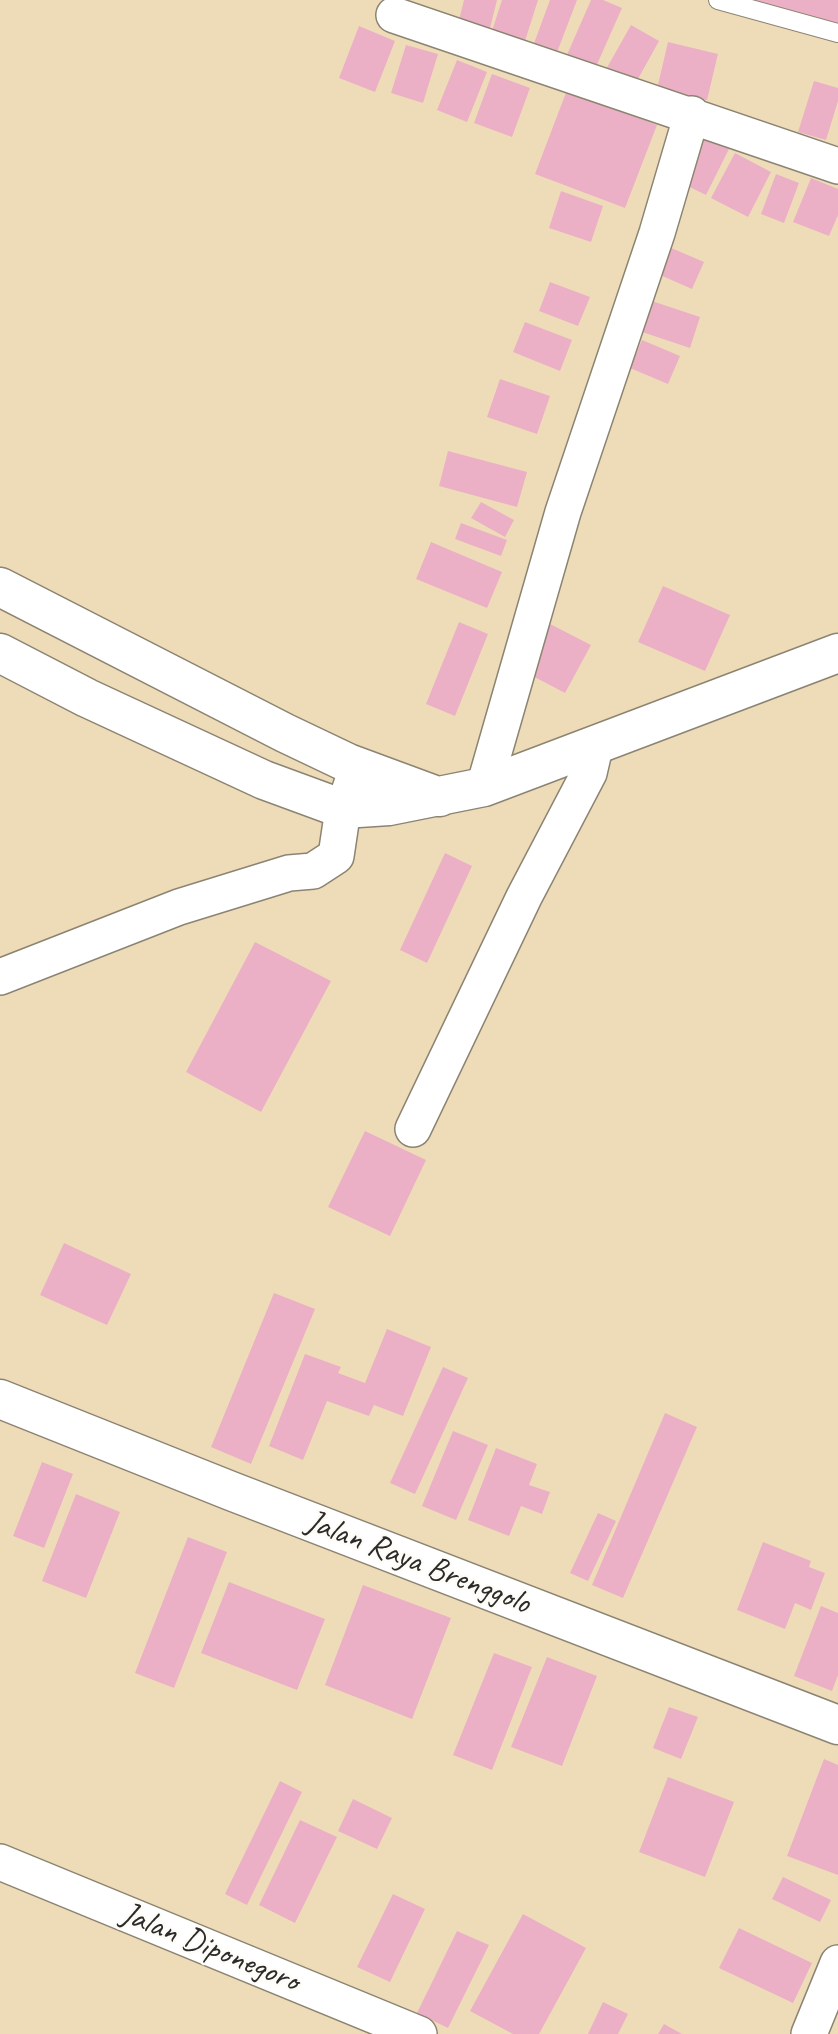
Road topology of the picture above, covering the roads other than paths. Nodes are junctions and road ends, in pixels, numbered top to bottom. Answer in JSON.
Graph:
{"nodes":[{"id":1,"x":718,"y":0,"type":"edge"},
{"id":2,"x":394,"y":15,"type":"dead end"},
{"id":3,"x":838,"y":33,"type":"edge"},
{"id":4,"x":692,"y":114,"type":"junction"},
{"id":5,"x":838,"y":166,"type":"edge"},
{"id":6,"x":0,"y":587,"type":"edge"},
{"id":7,"x":0,"y":653,"type":"edge"},
{"id":8,"x":838,"y":653,"type":"edge"},
{"id":9,"x":595,"y":747,"type":"junction"},
{"id":10,"x":358,"y":766,"type":"junction"},
{"id":11,"x":484,"y":787,"type":"junction"},
{"id":12,"x":441,"y":798,"type":"junction"},
{"id":13,"x":343,"y":809,"type":"junction"},
{"id":14,"x":0,"y":977,"type":"edge"},
{"id":15,"x":413,"y":1129,"type":"dead end"},
{"id":16,"x":0,"y":1399,"type":"edge"},
{"id":17,"x":838,"y":1724,"type":"edge"},
{"id":18,"x":0,"y":1862,"type":"edge"},
{"id":19,"x":838,"y":1963,"type":"edge"},
{"id":20,"x":419,"y":2034,"type":"edge"},
{"id":21,"x":809,"y":2034,"type":"edge"}],
"edges":[{"from":1,"to":3,"type":"lane"},
{"from":2,"to":4,"type":"street"},
{"from":4,"to":5,"type":"street"},
{"from":4,"to":11,"type":"street"},
{"from":6,"to":10,"type":"main road"},
{"from":7,"to":13,"type":"main road"},
{"from":8,"to":9,"type":"main road"},
{"from":9,"to":11,"type":"main road"},
{"from":9,"to":15,"type":"street"},
{"from":10,"to":12,"type":"main road"},
{"from":10,"to":13,"type":"street"},
{"from":11,"to":12,"type":"main road"},
{"from":12,"to":13,"type":"main road"},
{"from":13,"to":14,"type":"street"},
{"from":16,"to":17,"type":"main road","name":"Jalan Raya Brenggolo"},
{"from":18,"to":20,"type":"street","name":"Jalan Diponegoro"},
{"from":19,"to":21,"type":"street"}]}
